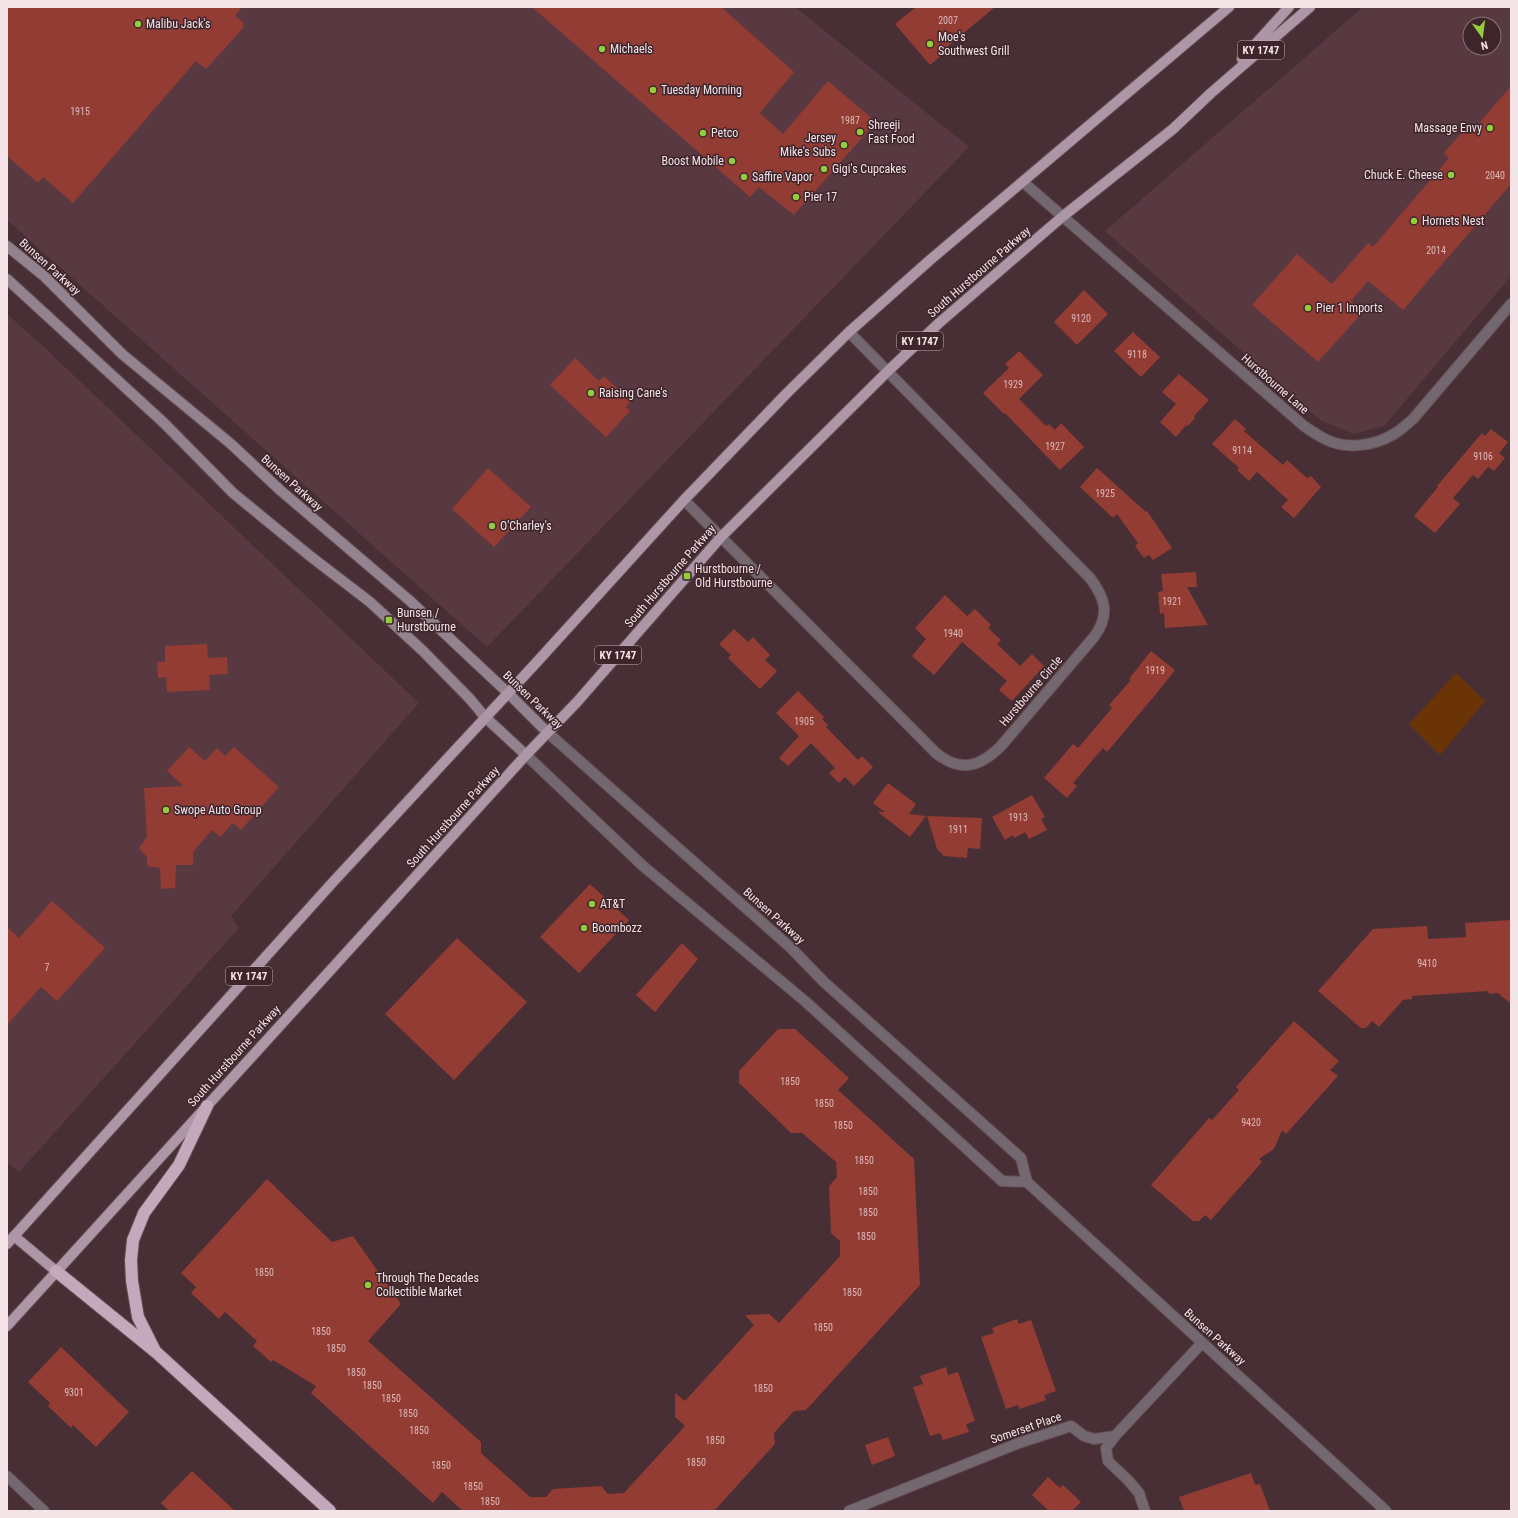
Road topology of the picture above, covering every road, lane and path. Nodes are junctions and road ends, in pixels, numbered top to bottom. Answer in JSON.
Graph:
{"nodes":[{"id":1,"x":1229,"y":7,"type":"edge"},
{"id":2,"x":1289,"y":7,"type":"edge"},
{"id":3,"x":1310,"y":7,"type":"edge"},
{"id":4,"x":1211,"y":93,"type":"junction"},
{"id":5,"x":1023,"y":182,"type":"junction"},
{"id":6,"x":1062,"y":217,"type":"junction"},
{"id":7,"x":7,"y":246,"type":"edge"},
{"id":8,"x":7,"y":279,"type":"edge"},
{"id":9,"x":1511,"y":304,"type":"edge"},
{"id":10,"x":849,"y":332,"type":"junction"},
{"id":11,"x":888,"y":371,"type":"junction"},
{"id":12,"x":684,"y":500,"type":"junction"},
{"id":13,"x":721,"y":537,"type":"junction"},
{"id":14,"x":508,"y":693,"type":"junction"},
{"id":15,"x":485,"y":717,"type":"junction"},
{"id":16,"x":547,"y":732,"type":"junction"},
{"id":17,"x":526,"y":755,"type":"junction"},
{"id":18,"x":207,"y":1106,"type":"junction"},
{"id":19,"x":1027,"y":1182,"type":"junction"},
{"id":20,"x":9,"y":1237,"type":"edge"},
{"id":21,"x":56,"y":1271,"type":"junction"},
{"id":22,"x":7,"y":1326,"type":"edge"},
{"id":23,"x":1202,"y":1343,"type":"junction"},
{"id":24,"x":157,"y":1353,"type":"junction"},
{"id":25,"x":1115,"y":1436,"type":"junction"},
{"id":26,"x":7,"y":1476,"type":"edge"},
{"id":27,"x":44,"y":1511,"type":"edge"},
{"id":28,"x":330,"y":1511,"type":"edge"},
{"id":29,"x":848,"y":1511,"type":"edge"},
{"id":30,"x":1145,"y":1511,"type":"edge"},
{"id":31,"x":1386,"y":1511,"type":"edge"}],
"edges":[{"from":1,"to":5,"type":"main road","number":"KY 1747"},
{"from":2,"to":4,"type":"main road"},
{"from":3,"to":4,"type":"main road","name":"South Hurstbourne Parkway","number":"KY 1747"},
{"from":4,"to":6,"type":"main road","name":"South Hurstbourne Parkway","number":"KY 1747"},
{"from":5,"to":6,"type":"street","name":"Hurstbourne Lane"},
{"from":5,"to":10,"type":"main road","number":"KY 1747"},
{"from":6,"to":9,"type":"street","name":"Hurstbourne Lane"},
{"from":6,"to":11,"type":"main road","name":"South Hurstbourne Parkway","number":"KY 1747"},
{"from":7,"to":14,"type":"street","name":"Bunsen Parkway"},
{"from":8,"to":15,"type":"street"},
{"from":10,"to":11,"type":"street","name":"Hurstbourne Circle"},
{"from":10,"to":12,"type":"main road","number":"KY 1747"},
{"from":11,"to":13,"type":"main road","name":"South Hurstbourne Parkway","number":"KY 1747"},
{"from":11,"to":13,"type":"street","name":"Hurstbourne Circle"},
{"from":12,"to":13,"type":"street","name":"Hurstbourne Circle"},
{"from":12,"to":14,"type":"main road","number":"KY 1747"},
{"from":13,"to":16,"type":"main road","name":"South Hurstbourne Parkway","number":"KY 1747"},
{"from":14,"to":15,"type":"main road","number":"KY 1747"},
{"from":14,"to":16,"type":"street","name":"Bunsen Parkway"},
{"from":15,"to":17,"type":"street"},
{"from":15,"to":20,"type":"main road","number":"KY 1747"},
{"from":16,"to":17,"type":"main road","name":"South Hurstbourne Parkway","number":"KY 1747"},
{"from":16,"to":19,"type":"street","name":"Bunsen Parkway"},
{"from":17,"to":18,"type":"main road","name":"South Hurstbourne Parkway","number":"KY 1747"},
{"from":17,"to":19,"type":"street"},
{"from":18,"to":21,"type":"main road","name":"South Hurstbourne Parkway","number":"KY 1747"},
{"from":18,"to":24,"type":"highway"},
{"from":19,"to":23,"type":"street","name":"Bunsen Parkway"},
{"from":20,"to":21,"type":"main road"},
{"from":21,"to":22,"type":"main road","name":"South Hurstbourne Parkway","number":"KY 1747"},
{"from":21,"to":24,"type":"highway"},
{"from":23,"to":25,"type":"street"},
{"from":23,"to":31,"type":"street","name":"Bunsen Parkway"},
{"from":24,"to":28,"type":"highway"},
{"from":25,"to":29,"type":"street","name":"Somerset Place"},
{"from":25,"to":30,"type":"street"},
{"from":26,"to":27,"type":"street"}]}
